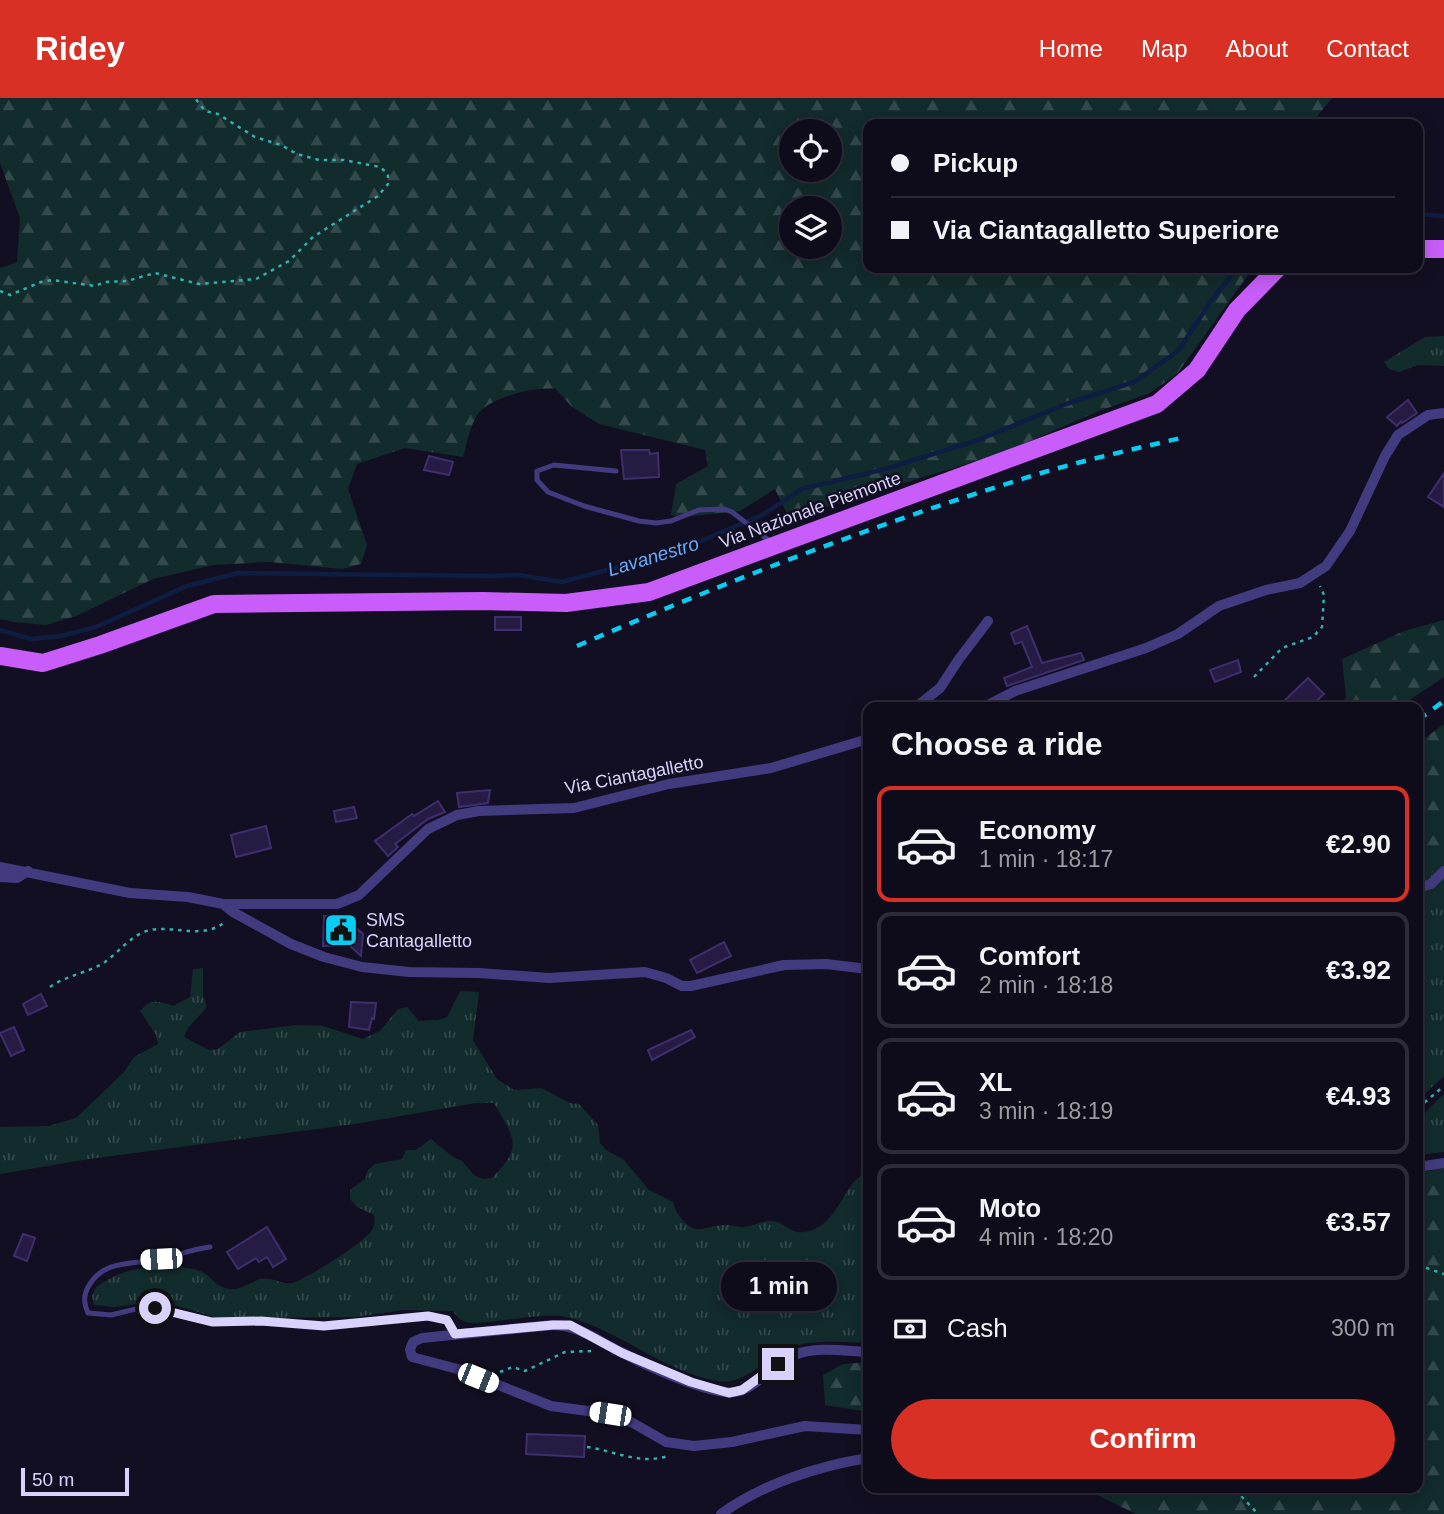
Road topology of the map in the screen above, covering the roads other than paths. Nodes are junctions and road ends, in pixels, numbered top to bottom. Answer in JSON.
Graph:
{"nodes":[{"id":1,"x":1423,"y":249,"type":"edge"},
{"id":2,"x":1444,"y":249,"type":"edge"},
{"id":3,"x":1273,"y":273,"type":"edge"},
{"id":4,"x":1444,"y":413,"type":"edge"},
{"id":5,"x":616,"y":471,"type":"dead end"},
{"id":6,"x":770,"y":541,"type":"junction"},
{"id":7,"x":988,"y":621,"type":"dead end"},
{"id":8,"x":0,"y":656,"type":"edge"},
{"id":9,"x":922,"y":702,"type":"edge"},
{"id":10,"x":994,"y":702,"type":"edge"},
{"id":11,"x":863,"y":740,"type":"edge"},
{"id":12,"x":0,"y":867,"type":"edge"},
{"id":13,"x":1444,"y":870,"type":"edge"},
{"id":14,"x":28,"y":871,"type":"junction"},
{"id":15,"x":0,"y":877,"type":"edge"},
{"id":16,"x":1423,"y":886,"type":"edge"},
{"id":17,"x":223,"y":904,"type":"junction"},
{"id":18,"x":863,"y":968,"type":"edge"},
{"id":19,"x":1444,"y":1163,"type":"edge"},
{"id":20,"x":1423,"y":1166,"type":"edge"},
{"id":21,"x":210,"y":1247,"type":"dead end"},
{"id":22,"x":455,"y":1334,"type":"junction"},
{"id":23,"x":863,"y":1352,"type":"edge"},
{"id":24,"x":863,"y":1430,"type":"edge"},
{"id":25,"x":863,"y":1459,"type":"edge"},
{"id":26,"x":721,"y":1514,"type":"edge"}],
"edges":[{"from":1,"to":2,"type":"main road"},
{"from":3,"to":6,"type":"main road","name":"Via Nazionale Piemonte"},
{"from":4,"to":10,"type":"street"},
{"from":5,"to":6,"type":"lane"},
{"from":6,"to":8,"type":"main road","name":"Via Nazionale Piemonte"},
{"from":7,"to":9,"type":"street"},
{"from":11,"to":17,"type":"street","name":"Via Ciantagalletto"},
{"from":12,"to":14,"type":"street","name":"Via Ciantagalletto"},
{"from":13,"to":16,"type":"street"},
{"from":14,"to":15,"type":"street"},
{"from":14,"to":17,"type":"street","name":"Via Ciantagalletto"},
{"from":17,"to":18,"type":"street","name":"Via Ciantagalletto"},
{"from":19,"to":20,"type":"street"},
{"from":21,"to":22,"type":"lane"},
{"from":22,"to":23,"type":"street"},
{"from":22,"to":24,"type":"street"},
{"from":25,"to":26,"type":"street"}]}
